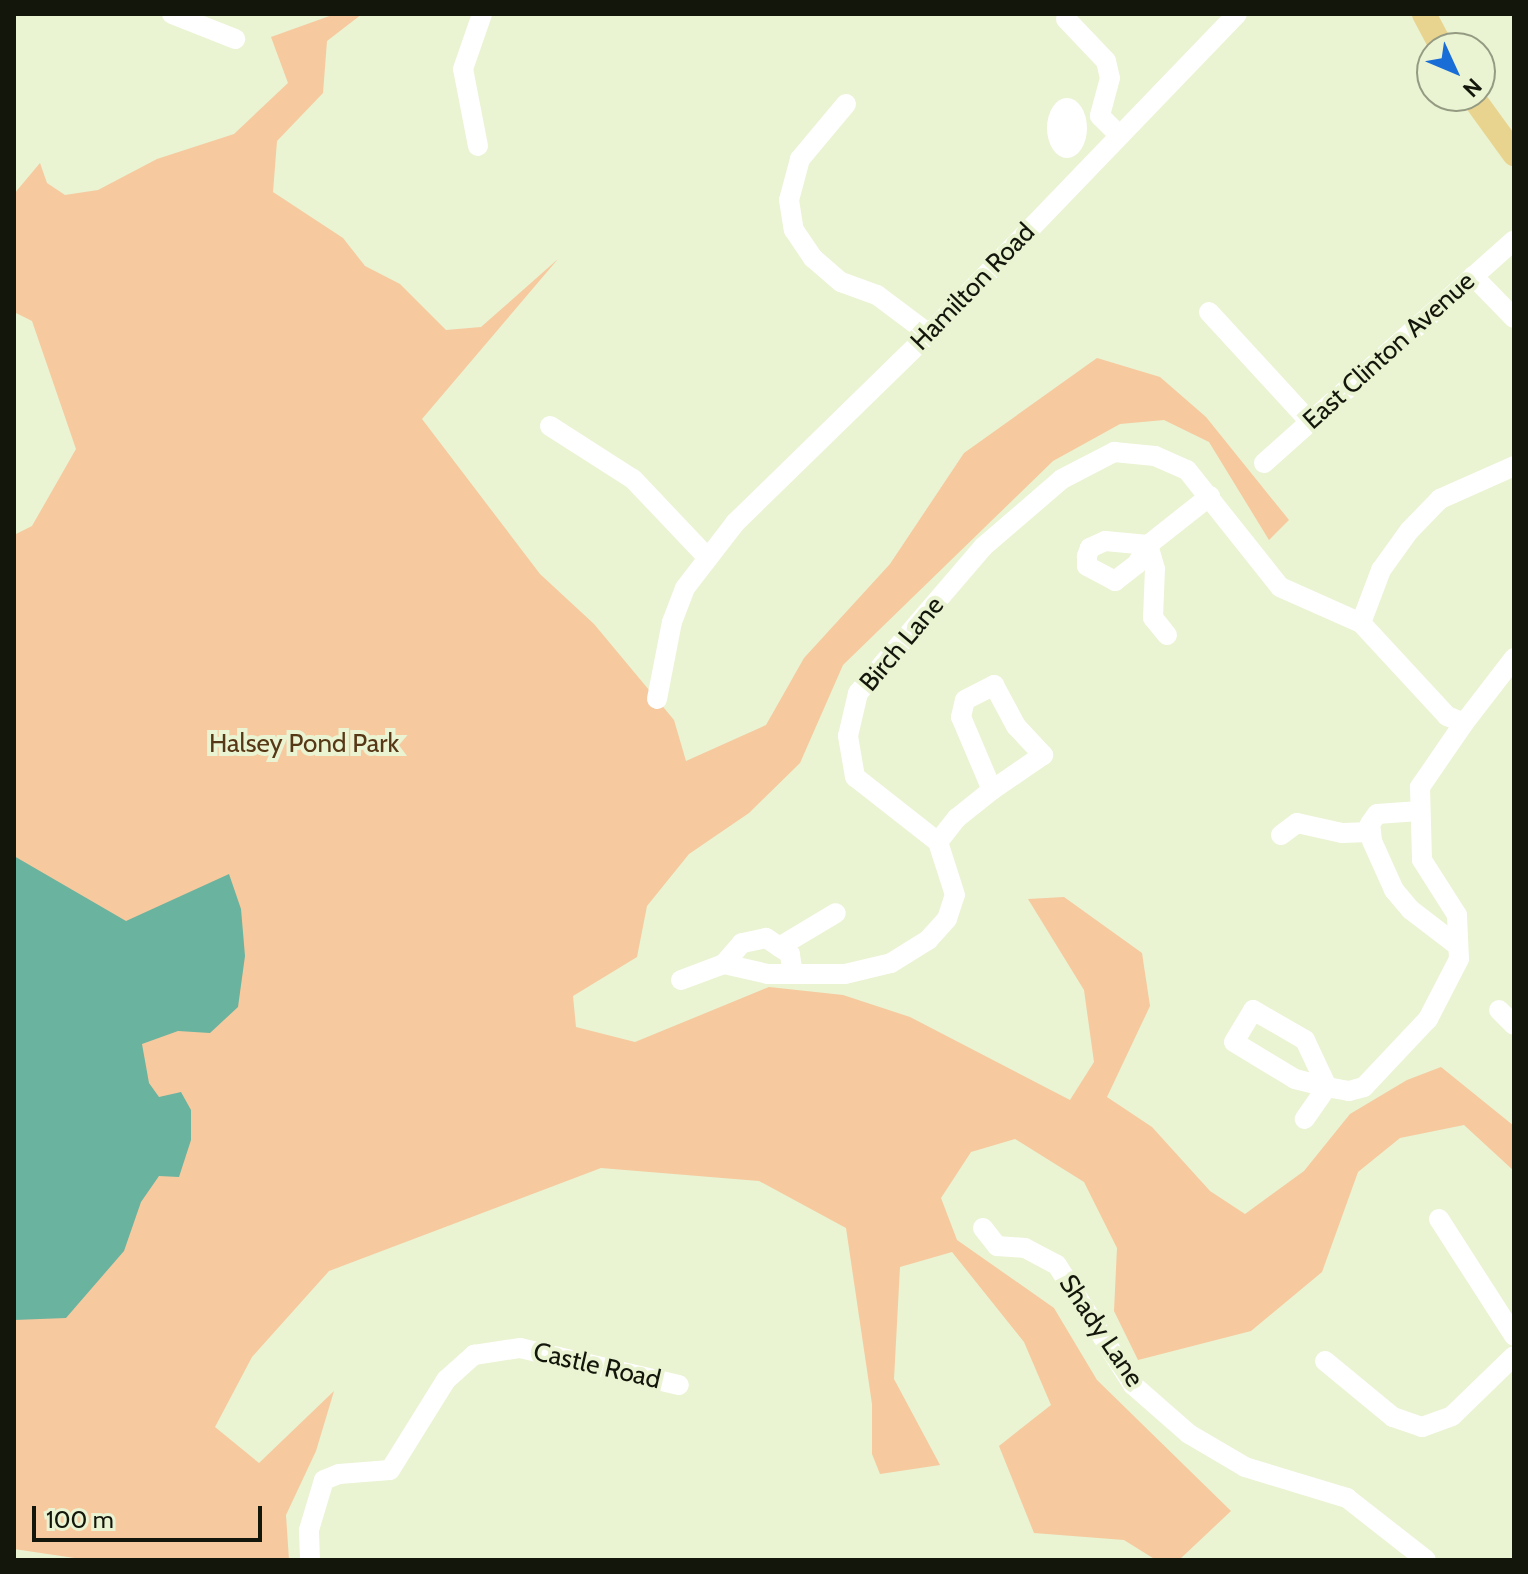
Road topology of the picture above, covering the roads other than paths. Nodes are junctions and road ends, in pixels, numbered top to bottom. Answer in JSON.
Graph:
{"nodes":[{"id":1,"x":172,"y":14,"type":"edge"},
{"id":2,"x":482,"y":14,"type":"edge"},
{"id":3,"x":1237,"y":14,"type":"edge"},
{"id":4,"x":1424,"y":14,"type":"edge"},
{"id":5,"x":1066,"y":19,"type":"dead end"},
{"id":6,"x":1434,"y":32,"type":"edge"},
{"id":7,"x":235,"y":39,"type":"dead end"},
{"id":8,"x":846,"y":104,"type":"dead end"},
{"id":9,"x":1484,"y":112,"type":"edge"},
{"id":10,"x":1073,"y":114,"type":"dead end"},
{"id":11,"x":1100,"y":116,"type":"junction"},
{"id":12,"x":1120,"y":136,"type":"junction"},
{"id":13,"x":478,"y":146,"type":"dead end"},
{"id":14,"x":1514,"y":154,"type":"edge"},
{"id":15,"x":1514,"y":240,"type":"edge"},
{"id":16,"x":1473,"y":276,"type":"junction"},
{"id":17,"x":1209,"y":312,"type":"dead end"},
{"id":18,"x":1514,"y":318,"type":"edge"},
{"id":19,"x":929,"y":334,"type":"junction"},
{"id":20,"x":1310,"y":422,"type":"junction"},
{"id":21,"x":550,"y":426,"type":"dead end"},
{"id":22,"x":1264,"y":463,"type":"dead end"},
{"id":23,"x":1514,"y":466,"type":"edge"},
{"id":24,"x":1210,"y":496,"type":"junction"},
{"id":25,"x":708,"y":558,"type":"junction"},
{"id":26,"x":1361,"y":623,"type":"junction"},
{"id":27,"x":1167,"y":635,"type":"dead end"},
{"id":28,"x":1514,"y":658,"type":"edge"},
{"id":29,"x":657,"y":699,"type":"dead end"},
{"id":30,"x":1464,"y":723,"type":"junction"},
{"id":31,"x":992,"y":790,"type":"junction"},
{"id":32,"x":1419,"y":811,"type":"junction"},
{"id":33,"x":1371,"y":832,"type":"junction"},
{"id":34,"x":1281,"y":835,"type":"dead end"},
{"id":35,"x":938,"y":842,"type":"junction"},
{"id":36,"x":836,"y":913,"type":"dead end"},
{"id":37,"x":1458,"y":946,"type":"junction"},
{"id":38,"x":779,"y":947,"type":"junction"},
{"id":39,"x":724,"y":964,"type":"junction"},
{"id":40,"x":793,"y":974,"type":"junction"},
{"id":41,"x":681,"y":980,"type":"dead end"},
{"id":42,"x":1499,"y":1010,"type":"dead end"},
{"id":43,"x":1514,"y":1025,"type":"edge"},
{"id":44,"x":1327,"y":1087,"type":"junction"},
{"id":45,"x":1305,"y":1119,"type":"dead end"},
{"id":46,"x":1439,"y":1219,"type":"dead end"},
{"id":47,"x":983,"y":1228,"type":"dead end"},
{"id":48,"x":1514,"y":1336,"type":"edge"},
{"id":49,"x":1514,"y":1356,"type":"edge"},
{"id":50,"x":1325,"y":1361,"type":"dead end"},
{"id":51,"x":679,"y":1385,"type":"dead end"},
{"id":52,"x":310,"y":1560,"type":"edge"},
{"id":53,"x":1426,"y":1560,"type":"edge"}],
"edges":[{"from":1,"to":7,"type":"street"},
{"from":2,"to":13,"type":"street"},
{"from":3,"to":12,"type":"street","name":"Hamilton Road"},
{"from":4,"to":6,"type":"main road"},
{"from":5,"to":11,"type":"street"},
{"from":8,"to":19,"type":"street"},
{"from":9,"to":14,"type":"main road"},
{"from":10,"to":11,"type":"street"},
{"from":11,"to":12,"type":"street"},
{"from":12,"to":19,"type":"street","name":"Hamilton Road"},
{"from":15,"to":16,"type":"street","name":"East Clinton Avenue"},
{"from":16,"to":18,"type":"street"},
{"from":16,"to":20,"type":"street","name":"East Clinton Avenue"},
{"from":17,"to":20,"type":"street"},
{"from":19,"to":25,"type":"street","name":"Hamilton Road"},
{"from":20,"to":22,"type":"street","name":"East Clinton Avenue"},
{"from":21,"to":25,"type":"street"},
{"from":23,"to":26,"type":"street"},
{"from":24,"to":26,"type":"street"},
{"from":24,"to":27,"type":"street"},
{"from":24,"to":35,"type":"street","name":"Birch Lane"},
{"from":25,"to":29,"type":"street","name":"Hamilton Road"},
{"from":26,"to":30,"type":"street"},
{"from":28,"to":30,"type":"street"},
{"from":30,"to":32,"type":"street"},
{"from":31,"to":31,"type":"street"},
{"from":31,"to":35,"type":"street"},
{"from":32,"to":33,"type":"street"},
{"from":32,"to":37,"type":"street"},
{"from":33,"to":34,"type":"street"},
{"from":33,"to":37,"type":"street"},
{"from":35,"to":40,"type":"street"},
{"from":36,"to":38,"type":"street"},
{"from":37,"to":44,"type":"street"},
{"from":38,"to":39,"type":"street"},
{"from":38,"to":40,"type":"street"},
{"from":39,"to":40,"type":"street"},
{"from":39,"to":41,"type":"street"},
{"from":42,"to":43,"type":"street"},
{"from":44,"to":44,"type":"street"},
{"from":44,"to":45,"type":"street"},
{"from":46,"to":48,"type":"street"},
{"from":47,"to":53,"type":"street","name":"Shady Lane"},
{"from":49,"to":50,"type":"street"},
{"from":51,"to":52,"type":"street","name":"Castle Road"}]}
